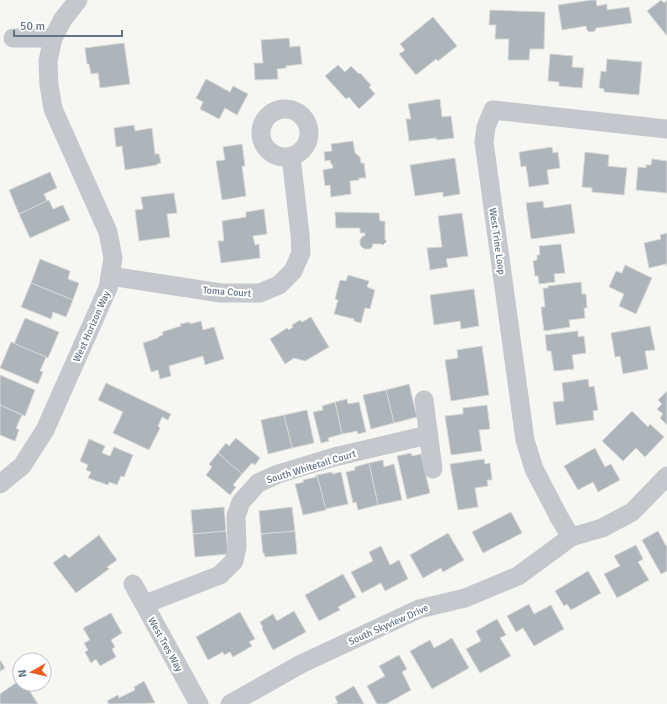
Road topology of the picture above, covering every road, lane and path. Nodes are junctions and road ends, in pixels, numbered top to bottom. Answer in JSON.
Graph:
{"nodes":[{"id":1,"x":78,"y":0,"type":"edge"},
{"id":2,"x":13,"y":38,"type":"dead end"},
{"id":3,"x":53,"y":38,"type":"junction"},
{"id":4,"x":667,"y":129,"type":"edge"},
{"id":5,"x":291,"y":157,"type":"dead end"},
{"id":6,"x":110,"y":276,"type":"junction"},
{"id":7,"x":424,"y":400,"type":"dead end"},
{"id":8,"x":428,"y":435,"type":"junction"},
{"id":9,"x":433,"y":469,"type":"dead end"},
{"id":10,"x":667,"y":476,"type":"edge"},
{"id":11,"x":0,"y":484,"type":"edge"},
{"id":12,"x":571,"y":537,"type":"junction"},
{"id":13,"x":134,"y":584,"type":"dead end"},
{"id":14,"x":145,"y":604,"type":"junction"},
{"id":15,"x":199,"y":704,"type":"edge"},
{"id":16,"x":230,"y":704,"type":"edge"}],
"edges":[{"from":1,"to":3,"type":"street","name":"West Horizon Way"},
{"from":2,"to":3,"type":"street"},
{"from":3,"to":6,"type":"street","name":"West Horizon Way"},
{"from":4,"to":12,"type":"street","name":"West Trine Loop"},
{"from":5,"to":6,"type":"street","name":"Toma Court"},
{"from":6,"to":11,"type":"street","name":"West Horizon Way"},
{"from":7,"to":8,"type":"street"},
{"from":8,"to":9,"type":"street"},
{"from":8,"to":14,"type":"street","name":"South Whitetail Court"},
{"from":10,"to":12,"type":"street","name":"South Skyview Drive"},
{"from":12,"to":16,"type":"street","name":"South Skyview Drive"},
{"from":13,"to":14,"type":"street","name":"West Tres Way"},
{"from":14,"to":15,"type":"street","name":"West Tres Way"}]}
